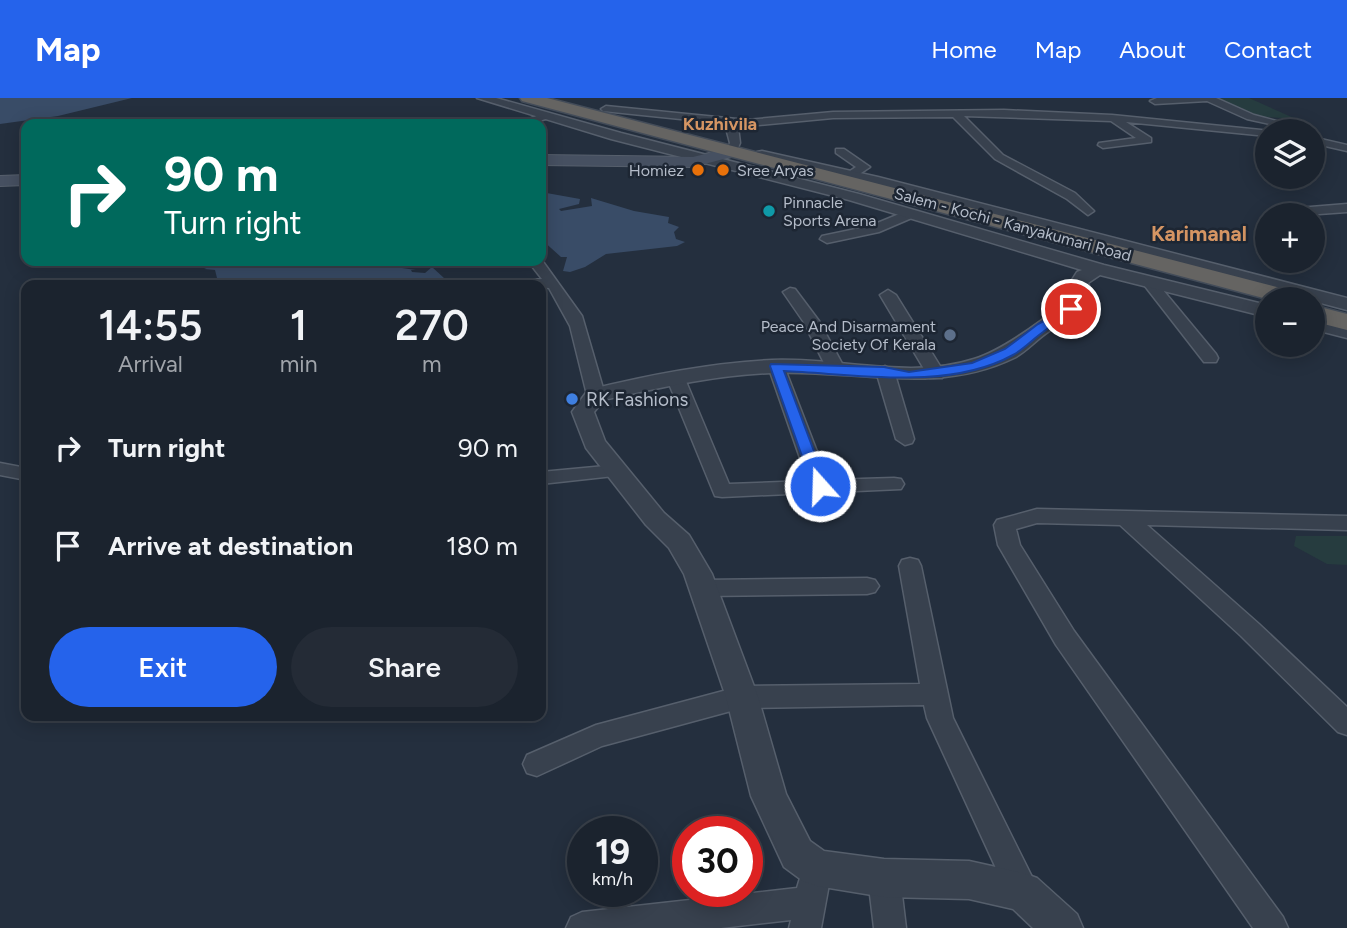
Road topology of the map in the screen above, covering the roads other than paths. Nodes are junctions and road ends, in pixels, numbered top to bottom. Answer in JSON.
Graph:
{"nodes":[{"id":1,"x":483,"y":98,"type":"edge"},
{"id":2,"x":505,"y":98,"type":"edge"},
{"id":3,"x":528,"y":98,"type":"edge"},
{"id":4,"x":543,"y":98,"type":"edge"},
{"id":5,"x":1208,"y":98,"type":"edge"},
{"id":6,"x":1155,"y":101,"type":"dead end"},
{"id":7,"x":606,"y":108,"type":"dead end"},
{"id":8,"x":956,"y":114,"type":"junction"},
{"id":9,"x":544,"y":116,"type":"junction"},
{"id":10,"x":1112,"y":118,"type":"junction"},
{"id":11,"x":536,"y":119,"type":"edge"},
{"id":12,"x":1259,"y":119,"type":"edge"},
{"id":13,"x":743,"y":122,"type":"junction"},
{"id":14,"x":1255,"y":131,"type":"edge"},
{"id":15,"x":1325,"y":143,"type":"edge"},
{"id":16,"x":1103,"y":145,"type":"dead end"},
{"id":17,"x":1347,"y":148,"type":"edge"},
{"id":18,"x":840,"y":151,"type":"dead end"},
{"id":19,"x":724,"y":154,"type":"junction"},
{"id":20,"x":546,"y":160,"type":"edge"},
{"id":21,"x":851,"y":175,"type":"junction"},
{"id":22,"x":21,"y":180,"type":"edge"},
{"id":23,"x":0,"y":181,"type":"edge"},
{"id":24,"x":1347,"y":208,"type":"edge"},
{"id":25,"x":1325,"y":210,"type":"edge"},
{"id":26,"x":1088,"y":211,"type":"dead end"},
{"id":27,"x":909,"y":214,"type":"junction"},
{"id":28,"x":828,"y":239,"type":"dead end"},
{"id":29,"x":539,"y":266,"type":"edge"},
{"id":30,"x":1098,"y":269,"type":"junction"},
{"id":31,"x":1148,"y":281,"type":"junction"},
{"id":32,"x":546,"y":283,"type":"edge"},
{"id":33,"x":553,"y":283,"type":"junction"},
{"id":34,"x":1255,"y":289,"type":"edge"},
{"id":35,"x":790,"y":292,"type":"dead end"},
{"id":36,"x":888,"y":295,"type":"dead end"},
{"id":37,"x":1255,"y":298,"type":"edge"},
{"id":38,"x":1347,"y":304,"type":"edge"},
{"id":39,"x":1325,"y":307,"type":"edge"},
{"id":40,"x":1255,"y":308,"type":"edge"},
{"id":41,"x":1347,"y":313,"type":"edge"},
{"id":42,"x":1325,"y":316,"type":"edge"},
{"id":43,"x":1347,"y":322,"type":"edge"},
{"id":44,"x":1325,"y":326,"type":"edge"},
{"id":45,"x":1347,"y":332,"type":"edge"},
{"id":46,"x":1210,"y":358,"type":"dead end"},
{"id":47,"x":776,"y":366,"type":"junction"},
{"id":48,"x":836,"y":369,"type":"junction"},
{"id":49,"x":884,"y":371,"type":"junction"},
{"id":50,"x":936,"y":374,"type":"junction"},
{"id":51,"x":676,"y":379,"type":"junction"},
{"id":52,"x":596,"y":395,"type":"junction"},
{"id":53,"x":905,"y":439,"type":"dead end"},
{"id":54,"x":0,"y":469,"type":"edge"},
{"id":55,"x":616,"y":471,"type":"junction"},
{"id":56,"x":21,"y":473,"type":"edge"},
{"id":57,"x":546,"y":478,"type":"edge"},
{"id":58,"x":894,"y":484,"type":"dead end"},
{"id":59,"x":820,"y":486,"type":"junction"},
{"id":60,"x":1123,"y":516,"type":"junction"},
{"id":61,"x":1347,"y":523,"type":"edge"},
{"id":62,"x":910,"y":566,"type":"dead end"},
{"id":63,"x":867,"y":586,"type":"dead end"},
{"id":64,"x":704,"y":588,"type":"junction"},
{"id":65,"x":934,"y":694,"type":"junction"},
{"id":66,"x":742,"y":696,"type":"junction"},
{"id":67,"x":1347,"y":723,"type":"edge"},
{"id":68,"x":537,"y":764,"type":"dead end"},
{"id":69,"x":817,"y":868,"type":"junction"},
{"id":70,"x":884,"y":878,"type":"junction"},
{"id":71,"x":1023,"y":892,"type":"junction"},
{"id":72,"x":808,"y":915,"type":"edge"},
{"id":73,"x":582,"y":928,"type":"edge"},
{"id":74,"x":890,"y":928,"type":"edge"},
{"id":75,"x":1063,"y":928,"type":"edge"},
{"id":76,"x":1272,"y":928,"type":"edge"}],
"edges":[{"from":1,"to":9,"type":"street"},
{"from":2,"to":19,"type":"highway","name":"Salem - Kochi - Kanyakumari Road"},
{"from":3,"to":19,"type":"highway","name":"Salem - Kochi - Kanyakumari Road"},
{"from":4,"to":19,"type":"street"},
{"from":5,"to":6,"type":"street"},
{"from":5,"to":12,"type":"street"},
{"from":7,"to":13,"type":"street"},
{"from":8,"to":10,"type":"street"},
{"from":8,"to":13,"type":"street"},
{"from":8,"to":26,"type":"street"},
{"from":9,"to":11,"type":"street"},
{"from":9,"to":19,"type":"street"},
{"from":10,"to":14,"type":"street"},
{"from":10,"to":16,"type":"street"},
{"from":13,"to":19,"type":"street"},
{"from":15,"to":17,"type":"street"},
{"from":18,"to":21,"type":"street"},
{"from":19,"to":20,"type":"main road"},
{"from":19,"to":21,"type":"street"},
{"from":19,"to":27,"type":"street"},
{"from":19,"to":34,"type":"highway","name":"Salem - Kochi - Kanyakumari Road"},
{"from":19,"to":37,"type":"highway","name":"Salem - Kochi - Kanyakumari Road"},
{"from":21,"to":38,"type":"street"},
{"from":22,"to":23,"type":"main road"},
{"from":24,"to":25,"type":"street"},
{"from":27,"to":28,"type":"street"},
{"from":27,"to":30,"type":"street"},
{"from":29,"to":33,"type":"street"},
{"from":30,"to":31,"type":"street"},
{"from":30,"to":50,"type":"street"},
{"from":31,"to":40,"type":"street"},
{"from":31,"to":46,"type":"street"},
{"from":32,"to":33,"type":"street"},
{"from":33,"to":52,"type":"street"},
{"from":35,"to":48,"type":"street"},
{"from":36,"to":50,"type":"street"},
{"from":39,"to":41,"type":"highway"},
{"from":42,"to":43,"type":"highway"},
{"from":44,"to":45,"type":"street"},
{"from":47,"to":48,"type":"street"},
{"from":47,"to":51,"type":"street"},
{"from":47,"to":59,"type":"street"},
{"from":48,"to":49,"type":"street"},
{"from":49,"to":50,"type":"street"},
{"from":49,"to":53,"type":"street"},
{"from":51,"to":52,"type":"street"},
{"from":51,"to":59,"type":"street"},
{"from":52,"to":55,"type":"street"},
{"from":54,"to":56,"type":"street"},
{"from":55,"to":57,"type":"street"},
{"from":55,"to":64,"type":"street"},
{"from":58,"to":59,"type":"street"},
{"from":60,"to":61,"type":"street"},
{"from":60,"to":67,"type":"street"},
{"from":60,"to":76,"type":"street"},
{"from":62,"to":65,"type":"street"},
{"from":63,"to":64,"type":"street"},
{"from":64,"to":66,"type":"street"},
{"from":65,"to":66,"type":"street"},
{"from":65,"to":71,"type":"street"},
{"from":66,"to":68,"type":"street"},
{"from":66,"to":69,"type":"street"},
{"from":69,"to":70,"type":"street"},
{"from":69,"to":72,"type":"street"},
{"from":70,"to":71,"type":"street"},
{"from":70,"to":74,"type":"street"},
{"from":71,"to":75,"type":"street"},
{"from":72,"to":73,"type":"street"}]}
